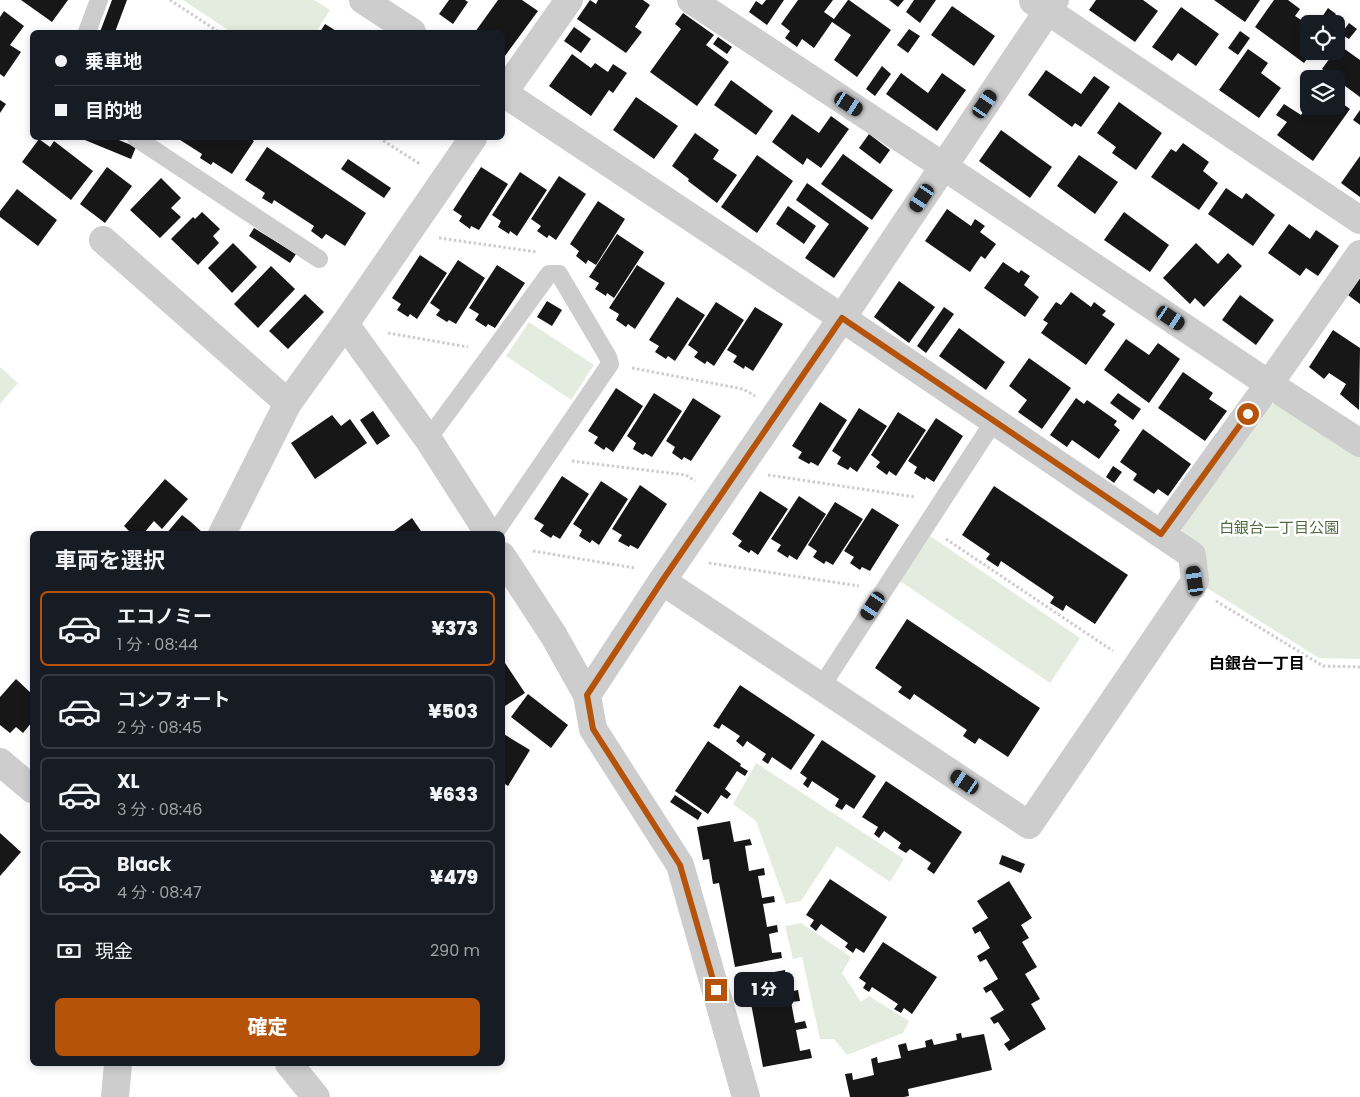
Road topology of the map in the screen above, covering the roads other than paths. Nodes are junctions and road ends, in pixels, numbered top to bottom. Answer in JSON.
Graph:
{"nodes":[{"id":1,"x":99,"y":0,"type":"edge"},
{"id":2,"x":363,"y":0,"type":"edge"},
{"id":3,"x":569,"y":0,"type":"edge"},
{"id":4,"x":692,"y":0,"type":"edge"},
{"id":5,"x":1045,"y":3,"type":"edge"},
{"id":6,"x":88,"y":30,"type":"edge"},
{"id":7,"x":409,"y":30,"type":"edge"},
{"id":8,"x":505,"y":90,"type":"edge"},
{"id":9,"x":505,"y":94,"type":"edge"},
{"id":10,"x":139,"y":140,"type":"edge"},
{"id":11,"x":472,"y":140,"type":"edge"},
{"id":12,"x":943,"y":166,"type":"junction"},
{"id":13,"x":1360,"y":220,"type":"edge"},
{"id":14,"x":103,"y":240,"type":"dead end"},
{"id":15,"x":1360,"y":254,"type":"edge"},
{"id":16,"x":319,"y":259,"type":"dead end"},
{"id":17,"x":842,"y":318,"type":"junction"},
{"id":18,"x":347,"y":327,"type":"junction"},
{"id":19,"x":1269,"y":384,"type":"junction"},
{"id":20,"x":288,"y":403,"type":"junction"},
{"id":21,"x":994,"y":421,"type":"junction"},
{"id":22,"x":428,"y":439,"type":"junction"},
{"id":23,"x":1360,"y":443,"type":"edge"},
{"id":24,"x":224,"y":531,"type":"edge"},
{"id":25,"x":487,"y":531,"type":"edge"},
{"id":26,"x":496,"y":531,"type":"edge"},
{"id":27,"x":1161,"y":534,"type":"junction"},
{"id":28,"x":505,"y":561,"type":"edge"},
{"id":29,"x":652,"y":575,"type":"junction"},
{"id":30,"x":821,"y":687,"type":"junction"},
{"id":31,"x":587,"y":695,"type":"junction"},
{"id":32,"x":0,"y":762,"type":"edge"},
{"id":33,"x":30,"y":787,"type":"edge"},
{"id":34,"x":118,"y":1066,"type":"edge"},
{"id":35,"x":291,"y":1066,"type":"edge"},
{"id":36,"x":116,"y":1097,"type":"edge"},
{"id":37,"x":316,"y":1097,"type":"edge"},
{"id":38,"x":746,"y":1097,"type":"edge"}],
"edges":[{"from":1,"to":6,"type":"lane"},
{"from":2,"to":7,"type":"street"},
{"from":3,"to":8,"type":"street"},
{"from":4,"to":12,"type":"street"},
{"from":5,"to":12,"type":"street"},
{"from":5,"to":13,"type":"street"},
{"from":9,"to":17,"type":"street"},
{"from":10,"to":16,"type":"lane"},
{"from":11,"to":18,"type":"street"},
{"from":12,"to":17,"type":"street"},
{"from":12,"to":19,"type":"street"},
{"from":14,"to":20,"type":"street"},
{"from":15,"to":19,"type":"street"},
{"from":17,"to":21,"type":"street"},
{"from":17,"to":29,"type":"street"},
{"from":18,"to":20,"type":"street"},
{"from":18,"to":22,"type":"street"},
{"from":19,"to":23,"type":"street"},
{"from":19,"to":27,"type":"street"},
{"from":20,"to":24,"type":"street"},
{"from":21,"to":27,"type":"street"},
{"from":21,"to":30,"type":"lane"},
{"from":22,"to":25,"type":"street"},
{"from":22,"to":26,"type":"lane"},
{"from":27,"to":30,"type":"street"},
{"from":28,"to":31,"type":"street"},
{"from":29,"to":30,"type":"street"},
{"from":29,"to":31,"type":"street"},
{"from":31,"to":38,"type":"street"},
{"from":32,"to":33,"type":"street"},
{"from":34,"to":36,"type":"street"},
{"from":35,"to":37,"type":"street"}]}
